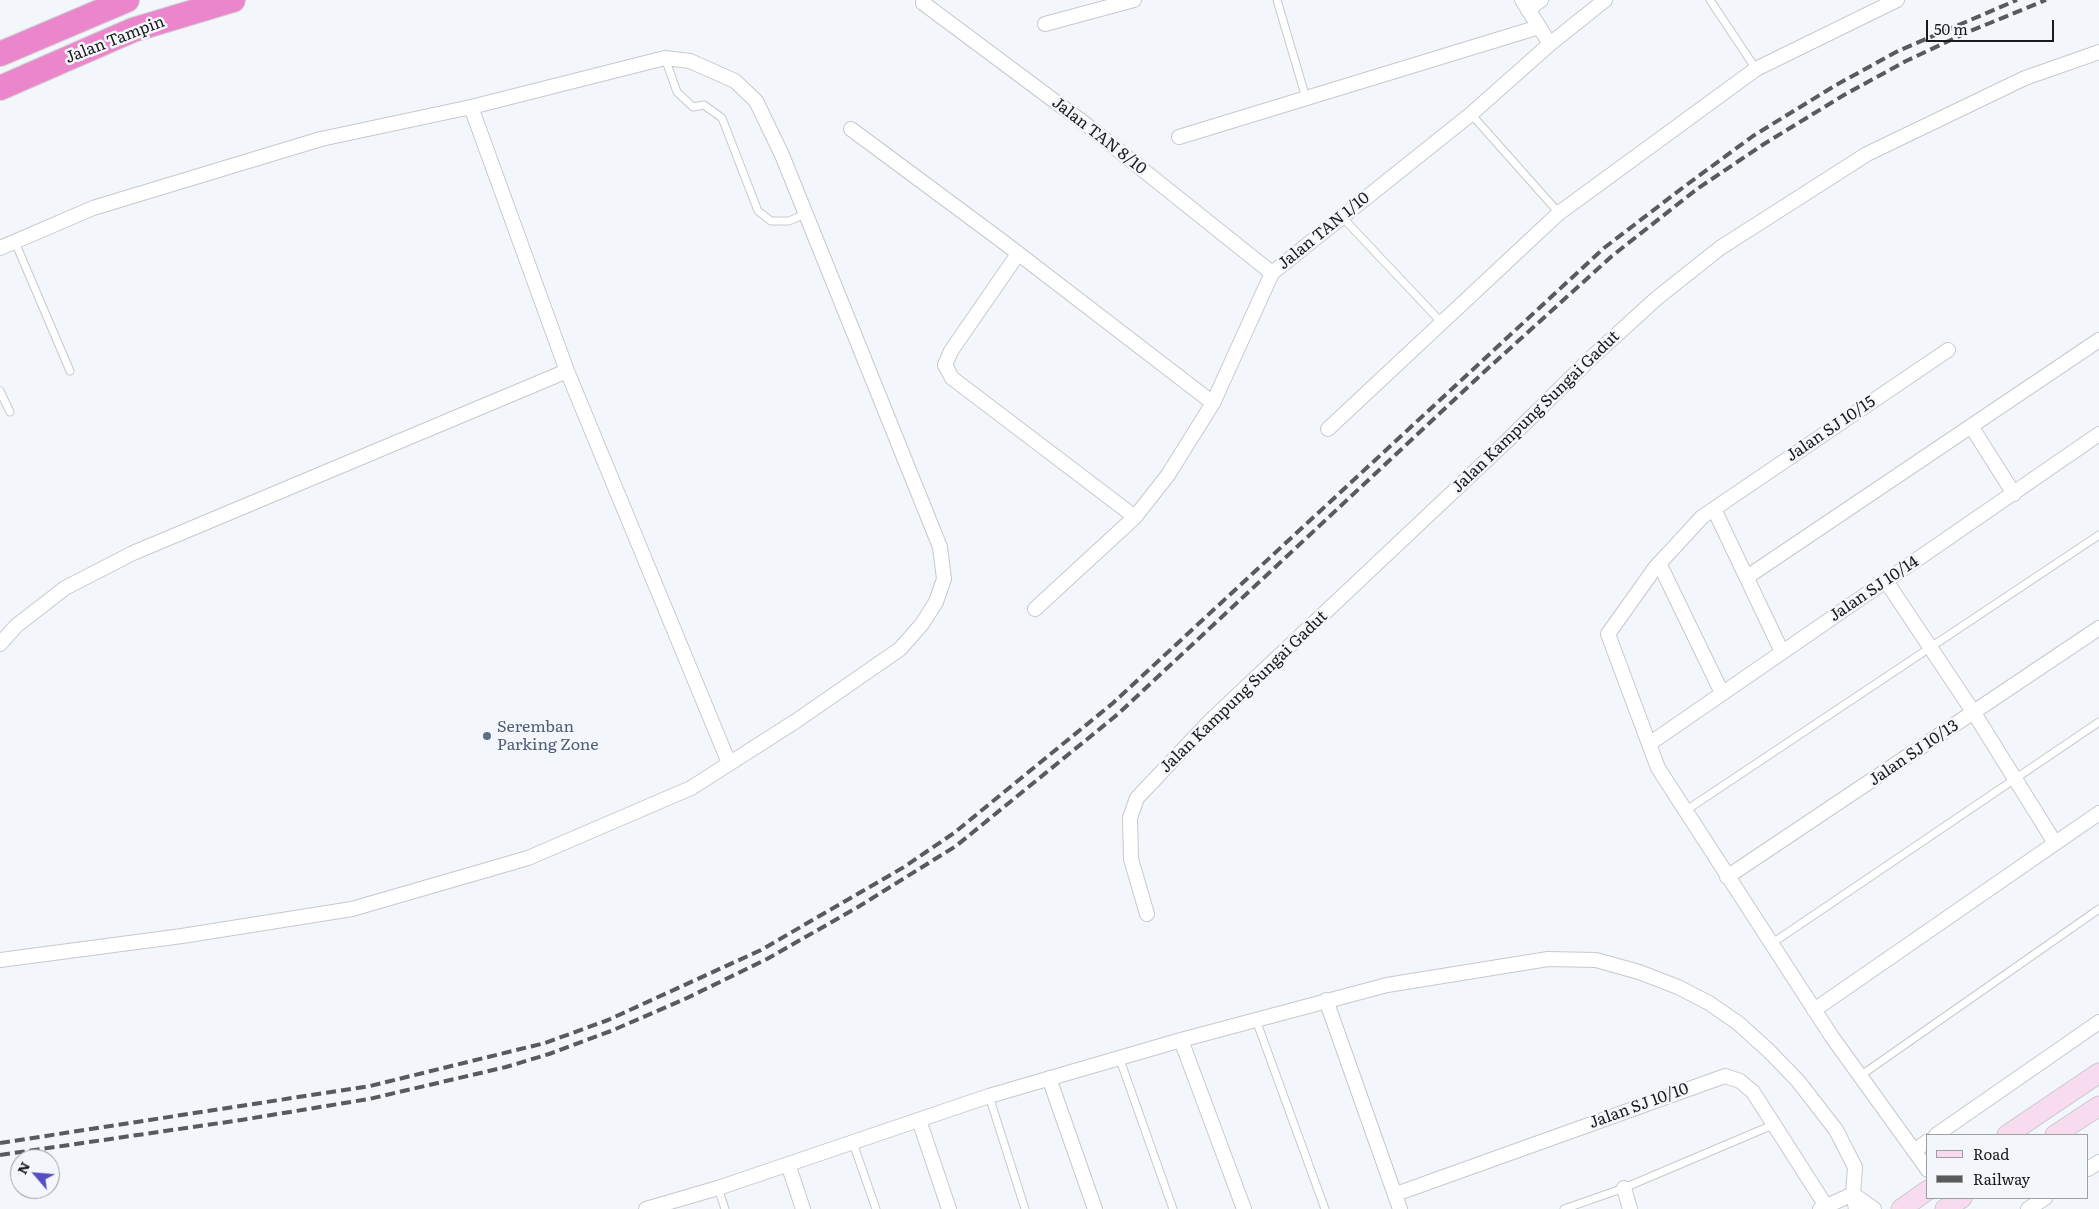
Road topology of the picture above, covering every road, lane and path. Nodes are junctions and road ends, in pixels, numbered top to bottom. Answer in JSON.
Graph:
{"nodes":[{"id":1,"x":127,"y":0,"type":"edge"},
{"id":2,"x":233,"y":0,"type":"edge"},
{"id":3,"x":1134,"y":0,"type":"edge"},
{"id":4,"x":1277,"y":0,"type":"edge"},
{"id":5,"x":1541,"y":0,"type":"edge"},
{"id":6,"x":1605,"y":0,"type":"edge"},
{"id":7,"x":1710,"y":0,"type":"edge"},
{"id":8,"x":1897,"y":0,"type":"edge"},
{"id":9,"x":923,"y":3,"type":"dead end"},
{"id":10,"x":1525,"y":5,"type":"edge"},
{"id":11,"x":1045,"y":24,"type":"dead end"},
{"id":12,"x":1539,"y":27,"type":"junction"},
{"id":13,"x":1550,"y":44,"type":"junction"},
{"id":14,"x":2099,"y":52,"type":"edge"},
{"id":15,"x":0,"y":54,"type":"edge"},
{"id":16,"x":665,"y":58,"type":"junction"},
{"id":17,"x":1756,"y":69,"type":"junction"},
{"id":18,"x":0,"y":88,"type":"edge"},
{"id":19,"x":1306,"y":98,"type":"junction"},
{"id":20,"x":471,"y":107,"type":"junction"},
{"id":21,"x":1471,"y":114,"type":"junction"},
{"id":22,"x":851,"y":129,"type":"dead end"},
{"id":23,"x":1179,"y":137,"type":"dead end"},
{"id":24,"x":1559,"y":213,"type":"junction"},
{"id":25,"x":805,"y":214,"type":"junction"},
{"id":26,"x":1342,"y":217,"type":"junction"},
{"id":27,"x":15,"y":242,"type":"junction"},
{"id":28,"x":0,"y":248,"type":"edge"},
{"id":29,"x":1018,"y":254,"type":"junction"},
{"id":30,"x":1272,"y":273,"type":"junction"},
{"id":31,"x":1442,"y":323,"type":"junction"},
{"id":32,"x":2099,"y":340,"type":"edge"},
{"id":33,"x":1948,"y":350,"type":"dead end"},
{"id":34,"x":70,"y":371,"type":"dead end"},
{"id":35,"x":567,"y":371,"type":"junction"},
{"id":36,"x":0,"y":391,"type":"edge"},
{"id":37,"x":1213,"y":403,"type":"junction"},
{"id":38,"x":10,"y":412,"type":"dead end"},
{"id":39,"x":1971,"y":426,"type":"junction"},
{"id":40,"x":1328,"y":429,"type":"dead end"},
{"id":41,"x":2099,"y":434,"type":"edge"},
{"id":42,"x":2014,"y":494,"type":"junction"},
{"id":43,"x":1714,"y":509,"type":"junction"},
{"id":44,"x":1135,"y":516,"type":"junction"},
{"id":45,"x":2099,"y":535,"type":"edge"},
{"id":46,"x":1659,"y":564,"type":"junction"},
{"id":47,"x":1747,"y":577,"type":"junction"},
{"id":48,"x":1886,"y":581,"type":"junction"},
{"id":49,"x":1034,"y":609,"type":"dead end"},
{"id":50,"x":2099,"y":628,"type":"edge"},
{"id":51,"x":0,"y":644,"type":"edge"},
{"id":52,"x":1930,"y":647,"type":"junction"},
{"id":53,"x":1782,"y":652,"type":"junction"},
{"id":54,"x":1722,"y":693,"type":"junction"},
{"id":55,"x":1974,"y":713,"type":"junction"},
{"id":56,"x":2099,"y":722,"type":"edge"},
{"id":57,"x":1649,"y":744,"type":"junction"},
{"id":58,"x":729,"y":764,"type":"junction"},
{"id":59,"x":2015,"y":779,"type":"junction"},
{"id":60,"x":1684,"y":812,"type":"junction"},
{"id":61,"x":2099,"y":813,"type":"edge"},
{"id":62,"x":2055,"y":843,"type":"junction"},
{"id":63,"x":1728,"y":877,"type":"junction"},
{"id":64,"x":2099,"y":909,"type":"edge"},
{"id":65,"x":1147,"y":914,"type":"dead end"},
{"id":66,"x":1771,"y":944,"type":"junction"},
{"id":67,"x":0,"y":960,"type":"edge"},
{"id":68,"x":1326,"y":1000,"type":"junction"},
{"id":69,"x":1814,"y":1010,"type":"junction"},
{"id":70,"x":1256,"y":1020,"type":"junction"},
{"id":71,"x":2099,"y":1022,"type":"edge"},
{"id":72,"x":1181,"y":1040,"type":"junction"},
{"id":73,"x":1119,"y":1057,"type":"junction"},
{"id":74,"x":2099,"y":1073,"type":"edge"},
{"id":75,"x":1860,"y":1076,"type":"junction"},
{"id":76,"x":1049,"y":1078,"type":"junction"},
{"id":77,"x":989,"y":1096,"type":"junction"},
{"id":78,"x":2099,"y":1106,"type":"edge"},
{"id":79,"x":919,"y":1120,"type":"junction"},
{"id":80,"x":1775,"y":1124,"type":"junction"},
{"id":81,"x":1937,"y":1134,"type":"edge"},
{"id":82,"x":2008,"y":1134,"type":"edge"},
{"id":83,"x":2057,"y":1134,"type":"edge"},
{"id":84,"x":1926,"y":1142,"type":"edge"},
{"id":85,"x":853,"y":1143,"type":"junction"},
{"id":86,"x":1914,"y":1151,"type":"junction"},
{"id":87,"x":788,"y":1164,"type":"junction"},
{"id":88,"x":1926,"y":1167,"type":"edge"},
{"id":89,"x":718,"y":1188,"type":"junction"},
{"id":90,"x":1624,"y":1188,"type":"junction"},
{"id":91,"x":1926,"y":1191,"type":"edge"},
{"id":92,"x":1396,"y":1194,"type":"junction"},
{"id":93,"x":1853,"y":1194,"type":"junction"},
{"id":94,"x":1960,"y":1199,"type":"edge"},
{"id":95,"x":2043,"y":1199,"type":"edge"},
{"id":96,"x":1823,"y":1207,"type":"edge"},
{"id":97,"x":648,"y":1209,"type":"edge"},
{"id":98,"x":725,"y":1209,"type":"edge"},
{"id":99,"x":803,"y":1209,"type":"edge"},
{"id":100,"x":876,"y":1209,"type":"edge"},
{"id":101,"x":949,"y":1209,"type":"edge"},
{"id":102,"x":1025,"y":1209,"type":"edge"},
{"id":103,"x":1094,"y":1209,"type":"edge"},
{"id":104,"x":1173,"y":1209,"type":"edge"},
{"id":105,"x":1244,"y":1209,"type":"edge"},
{"id":106,"x":1325,"y":1209,"type":"edge"},
{"id":107,"x":1400,"y":1209,"type":"edge"},
{"id":108,"x":1564,"y":1209,"type":"edge"},
{"id":109,"x":1630,"y":1209,"type":"edge"},
{"id":110,"x":1856,"y":1209,"type":"edge"},
{"id":111,"x":1874,"y":1209,"type":"edge"},
{"id":112,"x":1901,"y":1209,"type":"edge"},
{"id":113,"x":1945,"y":1209,"type":"edge"},
{"id":114,"x":2028,"y":1209,"type":"edge"}],
"edges":[{"from":1,"to":15,"type":"highway","name":"Jalan Tampin"},
{"from":2,"to":18,"type":"highway","name":"Jalan Tampin"},
{"from":3,"to":11,"type":"street"},
{"from":4,"to":19,"type":"lane"},
{"from":5,"to":10,"type":"street"},
{"from":6,"to":13,"type":"street","name":"Jalan TAN 1/10"},
{"from":7,"to":17,"type":"lane"},
{"from":8,"to":17,"type":"street"},
{"from":9,"to":30,"type":"street","name":"Jalan TAN 8/10"},
{"from":10,"to":12,"type":"street"},
{"from":12,"to":13,"type":"street"},
{"from":12,"to":19,"type":"street"},
{"from":13,"to":21,"type":"street","name":"Jalan TAN 1/10"},
{"from":14,"to":65,"type":"street","name":"Jalan Kampung Sungai Gadut"},
{"from":16,"to":20,"type":"street"},
{"from":16,"to":25,"type":"street"},
{"from":16,"to":25,"type":"lane"},
{"from":17,"to":24,"type":"street"},
{"from":19,"to":23,"type":"street"},
{"from":20,"to":27,"type":"street"},
{"from":20,"to":35,"type":"street"},
{"from":21,"to":24,"type":"lane"},
{"from":21,"to":26,"type":"street","name":"Jalan TAN 1/10"},
{"from":22,"to":29,"type":"street"},
{"from":24,"to":31,"type":"street"},
{"from":25,"to":58,"type":"street"},
{"from":26,"to":30,"type":"street","name":"Jalan TAN 1/10"},
{"from":26,"to":31,"type":"lane"},
{"from":27,"to":28,"type":"street"},
{"from":27,"to":34,"type":"lane"},
{"from":29,"to":37,"type":"street"},
{"from":29,"to":44,"type":"street"},
{"from":30,"to":37,"type":"street","name":"Jalan TAN 1/10"},
{"from":31,"to":40,"type":"street"},
{"from":32,"to":39,"type":"street"},
{"from":33,"to":43,"type":"street","name":"Jalan SJ 10/15"},
{"from":35,"to":51,"type":"street"},
{"from":35,"to":58,"type":"street"},
{"from":36,"to":38,"type":"lane"},
{"from":37,"to":44,"type":"street","name":"Jalan TAN 1/10"},
{"from":39,"to":42,"type":"street"},
{"from":39,"to":47,"type":"street"},
{"from":41,"to":42,"type":"street","name":"Jalan SJ 10/14"},
{"from":42,"to":48,"type":"street","name":"Jalan SJ 10/14"},
{"from":43,"to":46,"type":"street","name":"Jalan SJ 10/15"},
{"from":43,"to":47,"type":"street"},
{"from":44,"to":49,"type":"street","name":"Jalan TAN 1/10"},
{"from":45,"to":52,"type":"lane"},
{"from":46,"to":54,"type":"street"},
{"from":46,"to":57,"type":"street","name":"Jalan SJ 10/15"},
{"from":47,"to":53,"type":"street"},
{"from":48,"to":52,"type":"street"},
{"from":48,"to":53,"type":"street","name":"Jalan SJ 10/14"},
{"from":50,"to":55,"type":"street","name":"Jalan SJ 10/13"},
{"from":52,"to":55,"type":"street"},
{"from":52,"to":60,"type":"lane"},
{"from":53,"to":54,"type":"street","name":"Jalan SJ 10/14"},
{"from":54,"to":57,"type":"street","name":"Jalan SJ 10/14"},
{"from":55,"to":59,"type":"street"},
{"from":55,"to":63,"type":"street","name":"Jalan SJ 10/13"},
{"from":56,"to":59,"type":"lane"},
{"from":57,"to":60,"type":"street"},
{"from":58,"to":67,"type":"street"},
{"from":59,"to":62,"type":"street"},
{"from":59,"to":66,"type":"lane"},
{"from":60,"to":63,"type":"street"},
{"from":61,"to":62,"type":"street"},
{"from":62,"to":69,"type":"street"},
{"from":63,"to":66,"type":"street"},
{"from":64,"to":75,"type":"lane"},
{"from":66,"to":69,"type":"street"},
{"from":68,"to":70,"type":"street"},
{"from":68,"to":92,"type":"street"},
{"from":68,"to":93,"type":"street"},
{"from":69,"to":75,"type":"street"},
{"from":70,"to":72,"type":"street"},
{"from":70,"to":106,"type":"lane"},
{"from":71,"to":81,"type":"street"},
{"from":72,"to":73,"type":"street"},
{"from":72,"to":105,"type":"street"},
{"from":73,"to":76,"type":"street"},
{"from":73,"to":104,"type":"lane"},
{"from":74,"to":82,"type":"street"},
{"from":75,"to":86,"type":"street"},
{"from":76,"to":77,"type":"street"},
{"from":76,"to":103,"type":"street"},
{"from":77,"to":79,"type":"street"},
{"from":77,"to":102,"type":"lane"},
{"from":78,"to":83,"type":"street"},
{"from":79,"to":85,"type":"street"},
{"from":79,"to":101,"type":"street"},
{"from":80,"to":90,"type":"lane"},
{"from":80,"to":92,"type":"street","name":"Jalan SJ 10/10"},
{"from":80,"to":96,"type":"street","name":"Jalan SJ 10/10"},
{"from":84,"to":86,"type":"street"},
{"from":85,"to":87,"type":"street"},
{"from":85,"to":100,"type":"lane"},
{"from":86,"to":88,"type":"street"},
{"from":87,"to":89,"type":"street"},
{"from":87,"to":99,"type":"street"},
{"from":89,"to":97,"type":"street"},
{"from":89,"to":98,"type":"lane"},
{"from":90,"to":108,"type":"lane"},
{"from":90,"to":109,"type":"street"},
{"from":91,"to":112,"type":"street"},
{"from":92,"to":107,"type":"street"},
{"from":93,"to":96,"type":"street"},
{"from":93,"to":110,"type":"street"},
{"from":93,"to":111,"type":"street"},
{"from":94,"to":113,"type":"street"},
{"from":95,"to":114,"type":"street"}]}
